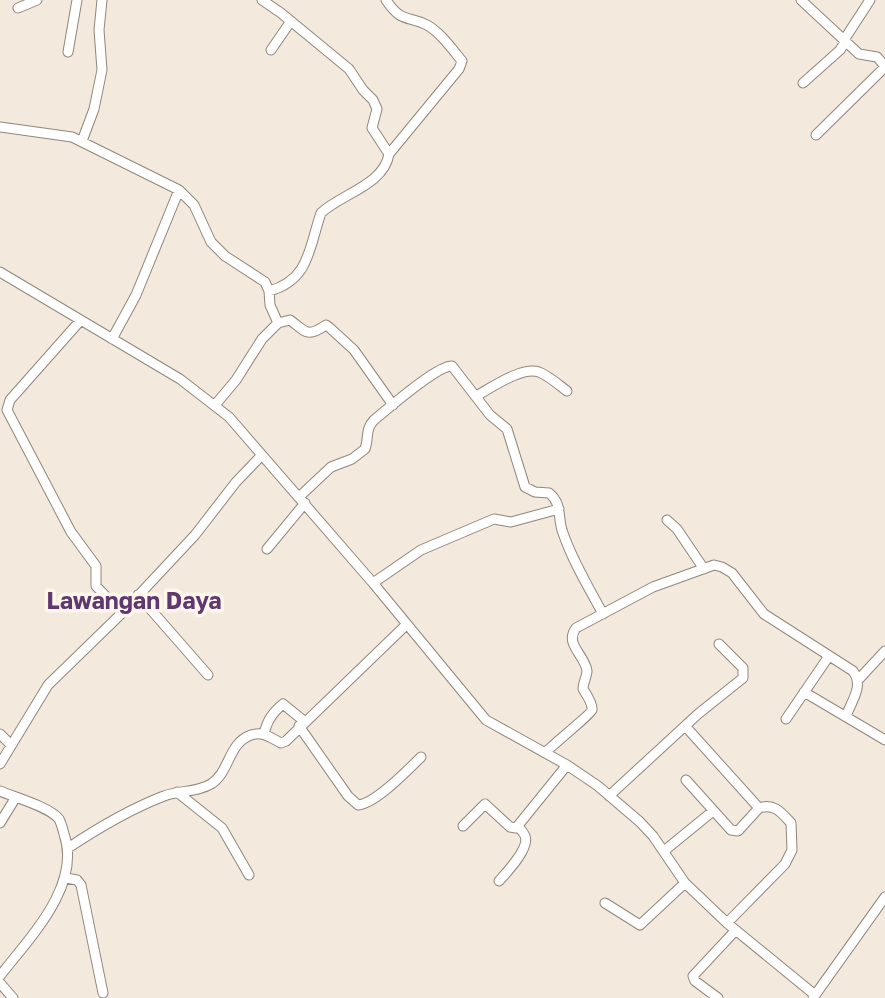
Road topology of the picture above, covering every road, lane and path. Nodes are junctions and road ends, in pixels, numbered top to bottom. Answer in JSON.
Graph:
{"nodes":[{"id":1,"x":37,"y":0,"type":"edge"},
{"id":2,"x":77,"y":0,"type":"edge"},
{"id":3,"x":102,"y":0,"type":"edge"},
{"id":4,"x":262,"y":0,"type":"edge"},
{"id":5,"x":386,"y":0,"type":"edge"},
{"id":6,"x":800,"y":0,"type":"edge"},
{"id":7,"x":870,"y":0,"type":"edge"},
{"id":8,"x":18,"y":8,"type":"dead end"},
{"id":9,"x":291,"y":22,"type":"junction"},
{"id":10,"x":844,"y":41,"type":"junction"},
{"id":11,"x":271,"y":50,"type":"dead end"},
{"id":12,"x":68,"y":52,"type":"dead end"},
{"id":13,"x":885,"y":67,"type":"edge"},
{"id":14,"x":803,"y":83,"type":"dead end"},
{"id":15,"x":0,"y":127,"type":"edge"},
{"id":16,"x":816,"y":135,"type":"dead end"},
{"id":17,"x":82,"y":141,"type":"junction"},
{"id":18,"x":389,"y":154,"type":"junction"},
{"id":19,"x":179,"y":190,"type":"junction"},
{"id":20,"x":0,"y":272,"type":"edge"},
{"id":21,"x":269,"y":291,"type":"junction"},
{"id":22,"x":80,"y":321,"type":"junction"},
{"id":23,"x":278,"y":323,"type":"junction"},
{"id":24,"x":112,"y":339,"type":"junction"},
{"id":25,"x":568,"y":391,"type":"dead end"},
{"id":26,"x":476,"y":396,"type":"junction"},
{"id":27,"x":215,"y":405,"type":"junction"},
{"id":28,"x":393,"y":405,"type":"junction"},
{"id":29,"x":262,"y":455,"type":"junction"},
{"id":30,"x":302,"y":500,"type":"junction"},
{"id":31,"x":559,"y":509,"type":"junction"},
{"id":32,"x":667,"y":520,"type":"dead end"},
{"id":33,"x":267,"y":549,"type":"dead end"},
{"id":34,"x":704,"y":569,"type":"junction"},
{"id":35,"x":373,"y":583,"type":"junction"},
{"id":36,"x":138,"y":595,"type":"junction"},
{"id":37,"x":122,"y":613,"type":"junction"},
{"id":38,"x":603,"y":614,"type":"junction"},
{"id":39,"x":406,"y":625,"type":"junction"},
{"id":40,"x":719,"y":644,"type":"dead end"},
{"id":41,"x":885,"y":651,"type":"edge"},
{"id":42,"x":829,"y":656,"type":"junction"},
{"id":43,"x":208,"y":675,"type":"dead end"},
{"id":44,"x":859,"y":679,"type":"junction"},
{"id":45,"x":804,"y":692,"type":"junction"},
{"id":46,"x":846,"y":716,"type":"junction"},
{"id":47,"x":786,"y":719,"type":"dead end"},
{"id":48,"x":302,"y":724,"type":"junction"},
{"id":49,"x":687,"y":727,"type":"junction"},
{"id":50,"x":0,"y":734,"type":"edge"},
{"id":51,"x":264,"y":734,"type":"junction"},
{"id":52,"x":885,"y":740,"type":"edge"},
{"id":53,"x":10,"y":744,"type":"junction"},
{"id":54,"x":545,"y":753,"type":"junction"},
{"id":55,"x":421,"y":757,"type":"dead end"},
{"id":56,"x":0,"y":764,"type":"edge"},
{"id":57,"x":567,"y":765,"type":"junction"},
{"id":58,"x":686,"y":780,"type":"dead end"},
{"id":59,"x":0,"y":791,"type":"edge"},
{"id":60,"x":177,"y":792,"type":"junction"},
{"id":61,"x":609,"y":796,"type":"junction"},
{"id":62,"x":16,"y":797,"type":"junction"},
{"id":63,"x":759,"y":808,"type":"junction"},
{"id":64,"x":713,"y":811,"type":"junction"},
{"id":65,"x":0,"y":823,"type":"edge"},
{"id":66,"x":518,"y":826,"type":"junction"},
{"id":67,"x":463,"y":827,"type":"dead end"},
{"id":68,"x":68,"y":848,"type":"junction"},
{"id":69,"x":664,"y":851,"type":"junction"},
{"id":70,"x":249,"y":875,"type":"dead end"},
{"id":71,"x":66,"y":878,"type":"junction"},
{"id":72,"x":499,"y":881,"type":"dead end"},
{"id":73,"x":685,"y":883,"type":"junction"},
{"id":74,"x":885,"y":897,"type":"edge"},
{"id":75,"x":605,"y":903,"type":"dead end"},
{"id":76,"x":727,"y":923,"type":"junction"},
{"id":77,"x":735,"y":930,"type":"junction"},
{"id":78,"x":0,"y":976,"type":"edge"},
{"id":79,"x":0,"y":983,"type":"edge"},
{"id":80,"x":103,"y":993,"type":"dead end"},
{"id":81,"x":814,"y":997,"type":"edge"},
{"id":82,"x":13,"y":998,"type":"edge"},
{"id":83,"x":718,"y":998,"type":"edge"}],
"edges":[{"from":1,"to":8,"type":"street"},
{"from":2,"to":12,"type":"street"},
{"from":3,"to":17,"type":"street"},
{"from":4,"to":9,"type":"street"},
{"from":5,"to":18,"type":"street"},
{"from":6,"to":10,"type":"street"},
{"from":7,"to":10,"type":"street"},
{"from":9,"to":11,"type":"street"},
{"from":9,"to":18,"type":"street"},
{"from":10,"to":13,"type":"street"},
{"from":10,"to":14,"type":"street"},
{"from":13,"to":16,"type":"street"},
{"from":15,"to":17,"type":"street"},
{"from":17,"to":19,"type":"street"},
{"from":18,"to":21,"type":"street"},
{"from":19,"to":21,"type":"street"},
{"from":19,"to":24,"type":"street"},
{"from":20,"to":22,"type":"street"},
{"from":21,"to":23,"type":"street"},
{"from":22,"to":24,"type":"street"},
{"from":22,"to":37,"type":"street"},
{"from":23,"to":27,"type":"street"},
{"from":23,"to":28,"type":"street"},
{"from":24,"to":27,"type":"street"},
{"from":25,"to":26,"type":"street"},
{"from":26,"to":28,"type":"street"},
{"from":26,"to":31,"type":"street"},
{"from":27,"to":29,"type":"street"},
{"from":28,"to":30,"type":"street"},
{"from":29,"to":30,"type":"street"},
{"from":29,"to":36,"type":"street"},
{"from":30,"to":33,"type":"street"},
{"from":30,"to":35,"type":"street"},
{"from":31,"to":35,"type":"street"},
{"from":31,"to":38,"type":"street"},
{"from":32,"to":34,"type":"street"},
{"from":34,"to":38,"type":"street"},
{"from":34,"to":42,"type":"street"},
{"from":35,"to":39,"type":"street"},
{"from":36,"to":37,"type":"street"},
{"from":36,"to":43,"type":"street"},
{"from":37,"to":53,"type":"street"},
{"from":38,"to":54,"type":"street"},
{"from":39,"to":48,"type":"street"},
{"from":39,"to":54,"type":"street"},
{"from":40,"to":49,"type":"street"},
{"from":41,"to":44,"type":"street"},
{"from":42,"to":44,"type":"street"},
{"from":42,"to":45,"type":"street"},
{"from":44,"to":46,"type":"street"},
{"from":45,"to":46,"type":"street"},
{"from":45,"to":47,"type":"street"},
{"from":46,"to":52,"type":"street"},
{"from":48,"to":51,"type":"street"},
{"from":48,"to":51,"type":"street"},
{"from":48,"to":55,"type":"street"},
{"from":49,"to":61,"type":"street"},
{"from":49,"to":63,"type":"street"},
{"from":50,"to":53,"type":"street"},
{"from":51,"to":60,"type":"street"},
{"from":53,"to":56,"type":"street"},
{"from":54,"to":57,"type":"street"},
{"from":57,"to":61,"type":"street"},
{"from":57,"to":66,"type":"street"},
{"from":58,"to":64,"type":"street"},
{"from":59,"to":62,"type":"street"},
{"from":60,"to":68,"type":"street"},
{"from":60,"to":70,"type":"street"},
{"from":61,"to":69,"type":"street"},
{"from":62,"to":65,"type":"street"},
{"from":62,"to":68,"type":"street"},
{"from":63,"to":64,"type":"street"},
{"from":63,"to":76,"type":"street"},
{"from":64,"to":69,"type":"street"},
{"from":66,"to":67,"type":"street"},
{"from":66,"to":72,"type":"street"},
{"from":68,"to":71,"type":"street"},
{"from":69,"to":73,"type":"street"},
{"from":71,"to":78,"type":"street"},
{"from":71,"to":80,"type":"street"},
{"from":73,"to":75,"type":"street"},
{"from":73,"to":76,"type":"street"},
{"from":74,"to":81,"type":"street"},
{"from":76,"to":77,"type":"street"},
{"from":77,"to":81,"type":"street"},
{"from":77,"to":83,"type":"street"},
{"from":79,"to":82,"type":"street"}]}
